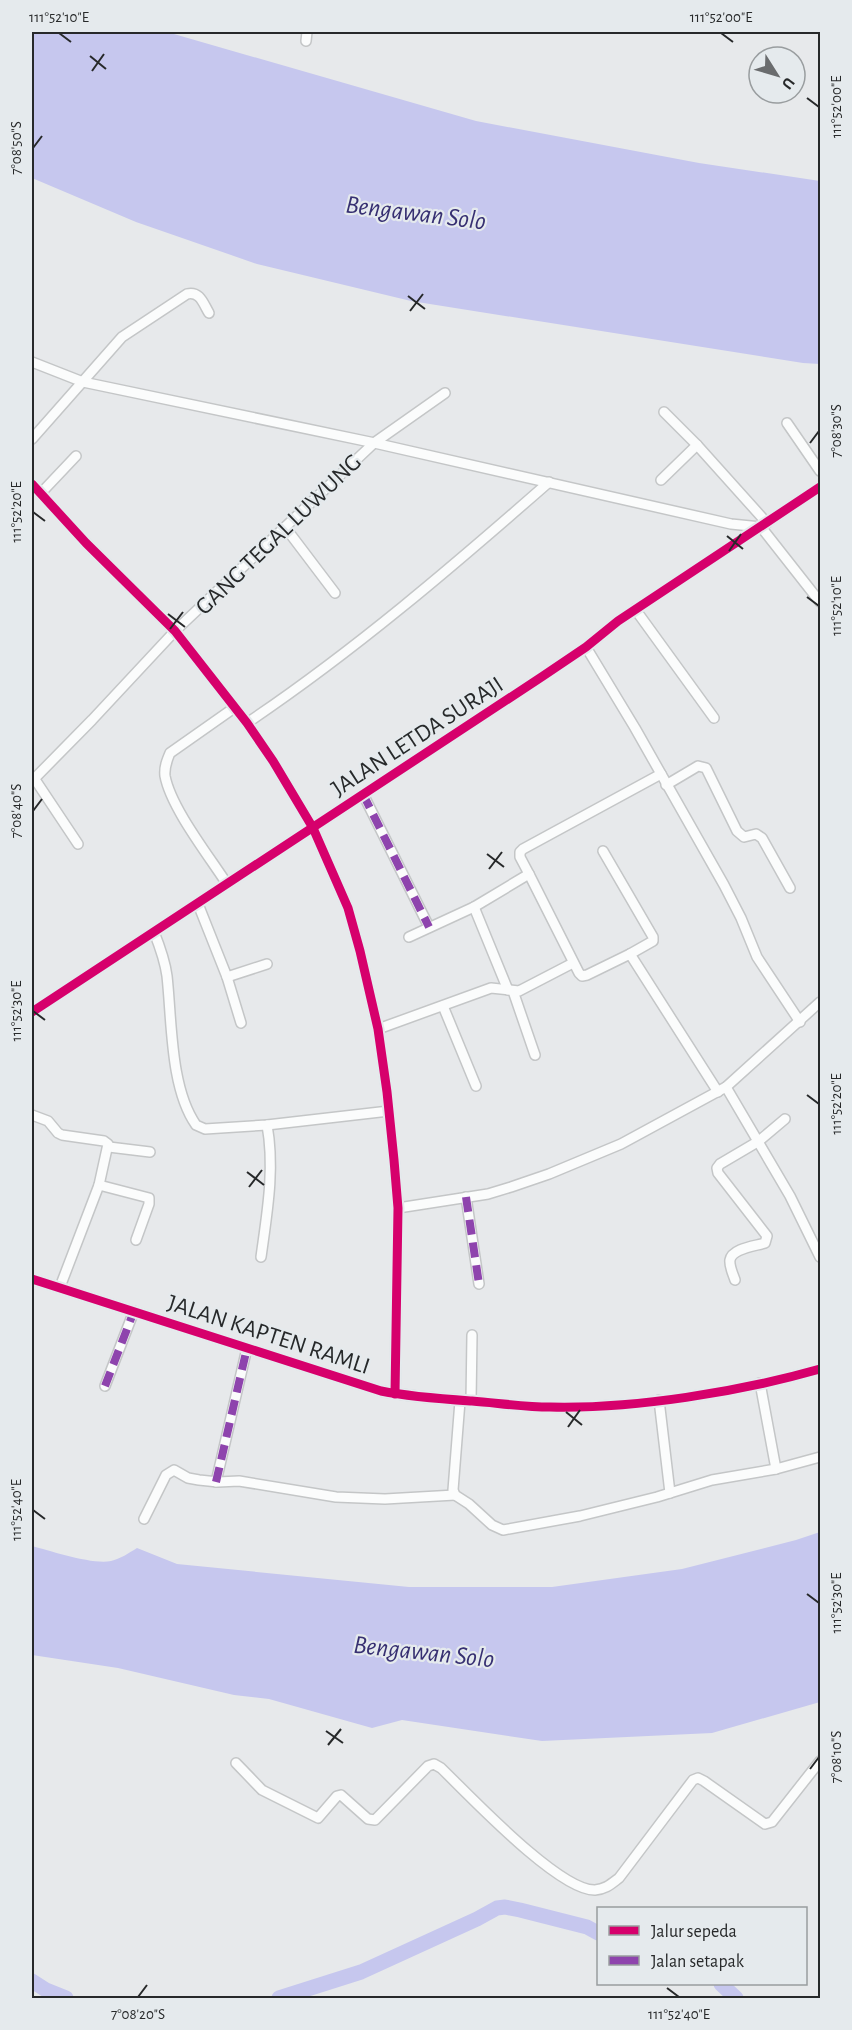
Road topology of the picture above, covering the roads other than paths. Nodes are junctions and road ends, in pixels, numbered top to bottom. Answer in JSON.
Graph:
{"nodes":[{"id":1,"x":209,"y":313,"type":"dead end"},
{"id":2,"x":32,"y":362,"type":"edge"},
{"id":3,"x":83,"y":382,"type":"junction"},
{"id":4,"x":445,"y":393,"type":"dead end"},
{"id":5,"x":664,"y":412,"type":"dead end"},
{"id":6,"x":787,"y":423,"type":"dead end"},
{"id":7,"x":32,"y":439,"type":"edge"},
{"id":8,"x":374,"y":443,"type":"junction"},
{"id":9,"x":697,"y":445,"type":"junction"},
{"id":10,"x":76,"y":456,"type":"dead end"},
{"id":11,"x":820,"y":471,"type":"edge"},
{"id":12,"x":661,"y":480,"type":"dead end"},
{"id":13,"x":549,"y":482,"type":"junction"},
{"id":14,"x":32,"y":484,"type":"edge"},
{"id":15,"x":820,"y":487,"type":"edge"},
{"id":16,"x":41,"y":494,"type":"junction"},
{"id":17,"x":764,"y":525,"type":"junction"},
{"id":18,"x":285,"y":527,"type":"junction"},
{"id":19,"x":335,"y":593,"type":"dead end"},
{"id":20,"x":820,"y":602,"type":"edge"},
{"id":21,"x":635,"y":609,"type":"junction"},
{"id":22,"x":175,"y":632,"type":"junction"},
{"id":23,"x":586,"y":647,"type":"junction"},
{"id":24,"x":234,"y":708,"type":"junction"},
{"id":25,"x":714,"y":718,"type":"dead end"},
{"id":26,"x":247,"y":723,"type":"junction"},
{"id":27,"x":661,"y":774,"type":"junction"},
{"id":28,"x":33,"y":780,"type":"edge"},
{"id":29,"x":666,"y":786,"type":"junction"},
{"id":30,"x":363,"y":795,"type":"junction"},
{"id":31,"x":313,"y":828,"type":"junction"},
{"id":32,"x":78,"y":844,"type":"dead end"},
{"id":33,"x":603,"y":851,"type":"dead end"},
{"id":34,"x":529,"y":874,"type":"junction"},
{"id":35,"x":227,"y":884,"type":"junction"},
{"id":36,"x":790,"y":888,"type":"dead end"},
{"id":37,"x":198,"y":904,"type":"junction"},
{"id":38,"x":474,"y":907,"type":"junction"},
{"id":39,"x":429,"y":927,"type":"junction"},
{"id":40,"x":154,"y":932,"type":"junction"},
{"id":41,"x":409,"y":937,"type":"dead end"},
{"id":42,"x":630,"y":954,"type":"junction"},
{"id":43,"x":573,"y":963,"type":"junction"},
{"id":44,"x":267,"y":964,"type":"dead end"},
{"id":45,"x":227,"y":976,"type":"junction"},
{"id":46,"x":511,"y":990,"type":"junction"},
{"id":47,"x":820,"y":1002,"type":"edge"},
{"id":48,"x":443,"y":1006,"type":"junction"},
{"id":49,"x":32,"y":1012,"type":"edge"},
{"id":50,"x":800,"y":1022,"type":"junction"},
{"id":51,"x":241,"y":1023,"type":"dead end"},
{"id":52,"x":378,"y":1029,"type":"junction"},
{"id":53,"x":535,"y":1055,"type":"dead end"},
{"id":54,"x":476,"y":1086,"type":"dead end"},
{"id":55,"x":722,"y":1090,"type":"junction"},
{"id":56,"x":389,"y":1111,"type":"junction"},
{"id":57,"x":32,"y":1115,"type":"edge"},
{"id":58,"x":784,"y":1119,"type":"dead end"},
{"id":59,"x":267,"y":1125,"type":"junction"},
{"id":60,"x":759,"y":1141,"type":"junction"},
{"id":61,"x":109,"y":1147,"type":"junction"},
{"id":62,"x":150,"y":1152,"type":"dead end"},
{"id":63,"x":99,"y":1185,"type":"junction"},
{"id":64,"x":466,"y":1197,"type":"junction"},
{"id":65,"x":398,"y":1208,"type":"junction"},
{"id":66,"x":136,"y":1240,"type":"dead end"},
{"id":67,"x":261,"y":1257,"type":"dead end"},
{"id":68,"x":820,"y":1257,"type":"edge"},
{"id":69,"x":735,"y":1280,"type":"dead end"},
{"id":70,"x":32,"y":1281,"type":"edge"},
{"id":71,"x":479,"y":1284,"type":"dead end"},
{"id":72,"x":60,"y":1287,"type":"junction"},
{"id":73,"x":134,"y":1311,"type":"junction"},
{"id":74,"x":472,"y":1335,"type":"dead end"},
{"id":75,"x":247,"y":1348,"type":"junction"},
{"id":76,"x":820,"y":1369,"type":"edge"},
{"id":77,"x":760,"y":1383,"type":"junction"},
{"id":78,"x":105,"y":1386,"type":"dead end"},
{"id":79,"x":395,"y":1394,"type":"junction"},
{"id":80,"x":659,"y":1400,"type":"junction"},
{"id":81,"x":460,"y":1401,"type":"junction"},
{"id":82,"x":471,"y":1401,"type":"junction"},
{"id":83,"x":820,"y":1457,"type":"edge"},
{"id":84,"x":776,"y":1469,"type":"junction"},
{"id":85,"x":216,"y":1482,"type":"junction"},
{"id":86,"x":670,"y":1493,"type":"junction"},
{"id":87,"x":455,"y":1495,"type":"junction"},
{"id":88,"x":144,"y":1519,"type":"dead end"},
{"id":89,"x":820,"y":1761,"type":"edge"},
{"id":90,"x":236,"y":1763,"type":"dead end"}],
"edges":[{"from":1,"to":3,"type":"street"},
{"from":2,"to":3,"type":"street"},
{"from":3,"to":7,"type":"street"},
{"from":3,"to":8,"type":"street"},
{"from":4,"to":8,"type":"street","name":"GANG TEGAL LUWUNG"},
{"from":5,"to":9,"type":"street"},
{"from":6,"to":11,"type":"street"},
{"from":8,"to":13,"type":"street"},
{"from":8,"to":18,"type":"street","name":"GANG TEGAL LUWUNG"},
{"from":9,"to":12,"type":"street"},
{"from":9,"to":17,"type":"street"},
{"from":10,"to":16,"type":"street"},
{"from":13,"to":17,"type":"street"},
{"from":13,"to":26,"type":"street"},
{"from":14,"to":16,"type":"street"},
{"from":15,"to":17,"type":"street","name":"JALAN LETDA SURAJI"},
{"from":16,"to":22,"type":"street"},
{"from":17,"to":20,"type":"street"},
{"from":17,"to":21,"type":"street","name":"JALAN LETDA SURAJI"},
{"from":18,"to":19,"type":"street"},
{"from":18,"to":22,"type":"street","name":"GANG TEGAL LUWUNG"},
{"from":21,"to":23,"type":"street","name":"JALAN LETDA SURAJI"},
{"from":21,"to":25,"type":"street"},
{"from":22,"to":24,"type":"street"},
{"from":22,"to":28,"type":"street","name":"GANG TEGAL LUWUNG"},
{"from":23,"to":27,"type":"street"},
{"from":23,"to":30,"type":"street","name":"JALAN LETDA SURAJI"},
{"from":24,"to":26,"type":"street"},
{"from":24,"to":35,"type":"street"},
{"from":26,"to":31,"type":"street"},
{"from":27,"to":29,"type":"street"},
{"from":27,"to":34,"type":"street"},
{"from":28,"to":32,"type":"street"},
{"from":29,"to":36,"type":"street"},
{"from":29,"to":50,"type":"street"},
{"from":30,"to":31,"type":"street","name":"JALAN LETDA SURAJI"},
{"from":30,"to":39,"type":"street"},
{"from":31,"to":35,"type":"street","name":"JALAN LETDA SURAJI"},
{"from":31,"to":52,"type":"street"},
{"from":33,"to":42,"type":"street"},
{"from":34,"to":38,"type":"street"},
{"from":34,"to":43,"type":"street"},
{"from":35,"to":37,"type":"street","name":"JALAN LETDA SURAJI"},
{"from":37,"to":40,"type":"street","name":"JALAN LETDA SURAJI"},
{"from":37,"to":45,"type":"street"},
{"from":38,"to":39,"type":"street"},
{"from":38,"to":46,"type":"street"},
{"from":39,"to":41,"type":"street"},
{"from":40,"to":49,"type":"street","name":"JALAN LETDA SURAJI"},
{"from":40,"to":59,"type":"street"},
{"from":42,"to":43,"type":"street"},
{"from":42,"to":55,"type":"street"},
{"from":43,"to":46,"type":"street"},
{"from":44,"to":45,"type":"street"},
{"from":45,"to":51,"type":"street"},
{"from":46,"to":48,"type":"street"},
{"from":46,"to":53,"type":"street"},
{"from":47,"to":50,"type":"street"},
{"from":48,"to":52,"type":"street"},
{"from":48,"to":54,"type":"street"},
{"from":50,"to":55,"type":"street"},
{"from":52,"to":56,"type":"street"},
{"from":55,"to":60,"type":"street"},
{"from":55,"to":64,"type":"street"},
{"from":56,"to":59,"type":"street"},
{"from":56,"to":65,"type":"street"},
{"from":57,"to":61,"type":"street"},
{"from":58,"to":60,"type":"street"},
{"from":59,"to":67,"type":"street"},
{"from":60,"to":68,"type":"street"},
{"from":60,"to":69,"type":"street"},
{"from":61,"to":62,"type":"street"},
{"from":61,"to":63,"type":"street"},
{"from":63,"to":66,"type":"street"},
{"from":63,"to":72,"type":"street"},
{"from":64,"to":65,"type":"street"},
{"from":64,"to":71,"type":"street"},
{"from":65,"to":79,"type":"street"},
{"from":70,"to":72,"type":"street","name":"JALAN KAPTEN RAMLI"},
{"from":72,"to":73,"type":"street","name":"JALAN KAPTEN RAMLI"},
{"from":73,"to":75,"type":"street","name":"JALAN KAPTEN RAMLI"},
{"from":73,"to":78,"type":"street"},
{"from":74,"to":82,"type":"street"},
{"from":75,"to":79,"type":"street","name":"JALAN KAPTEN RAMLI"},
{"from":75,"to":85,"type":"street"},
{"from":76,"to":77,"type":"street","name":"JALAN KAPTEN RAMLI"},
{"from":77,"to":80,"type":"street","name":"JALAN KAPTEN RAMLI"},
{"from":77,"to":84,"type":"street"},
{"from":79,"to":81,"type":"street","name":"JALAN KAPTEN RAMLI"},
{"from":80,"to":82,"type":"street","name":"JALAN KAPTEN RAMLI"},
{"from":80,"to":86,"type":"street"},
{"from":81,"to":82,"type":"street","name":"JALAN KAPTEN RAMLI"},
{"from":81,"to":87,"type":"street"},
{"from":83,"to":84,"type":"street"},
{"from":84,"to":86,"type":"street"},
{"from":85,"to":87,"type":"street"},
{"from":85,"to":88,"type":"street"},
{"from":86,"to":87,"type":"street"},
{"from":89,"to":90,"type":"street"}]}
